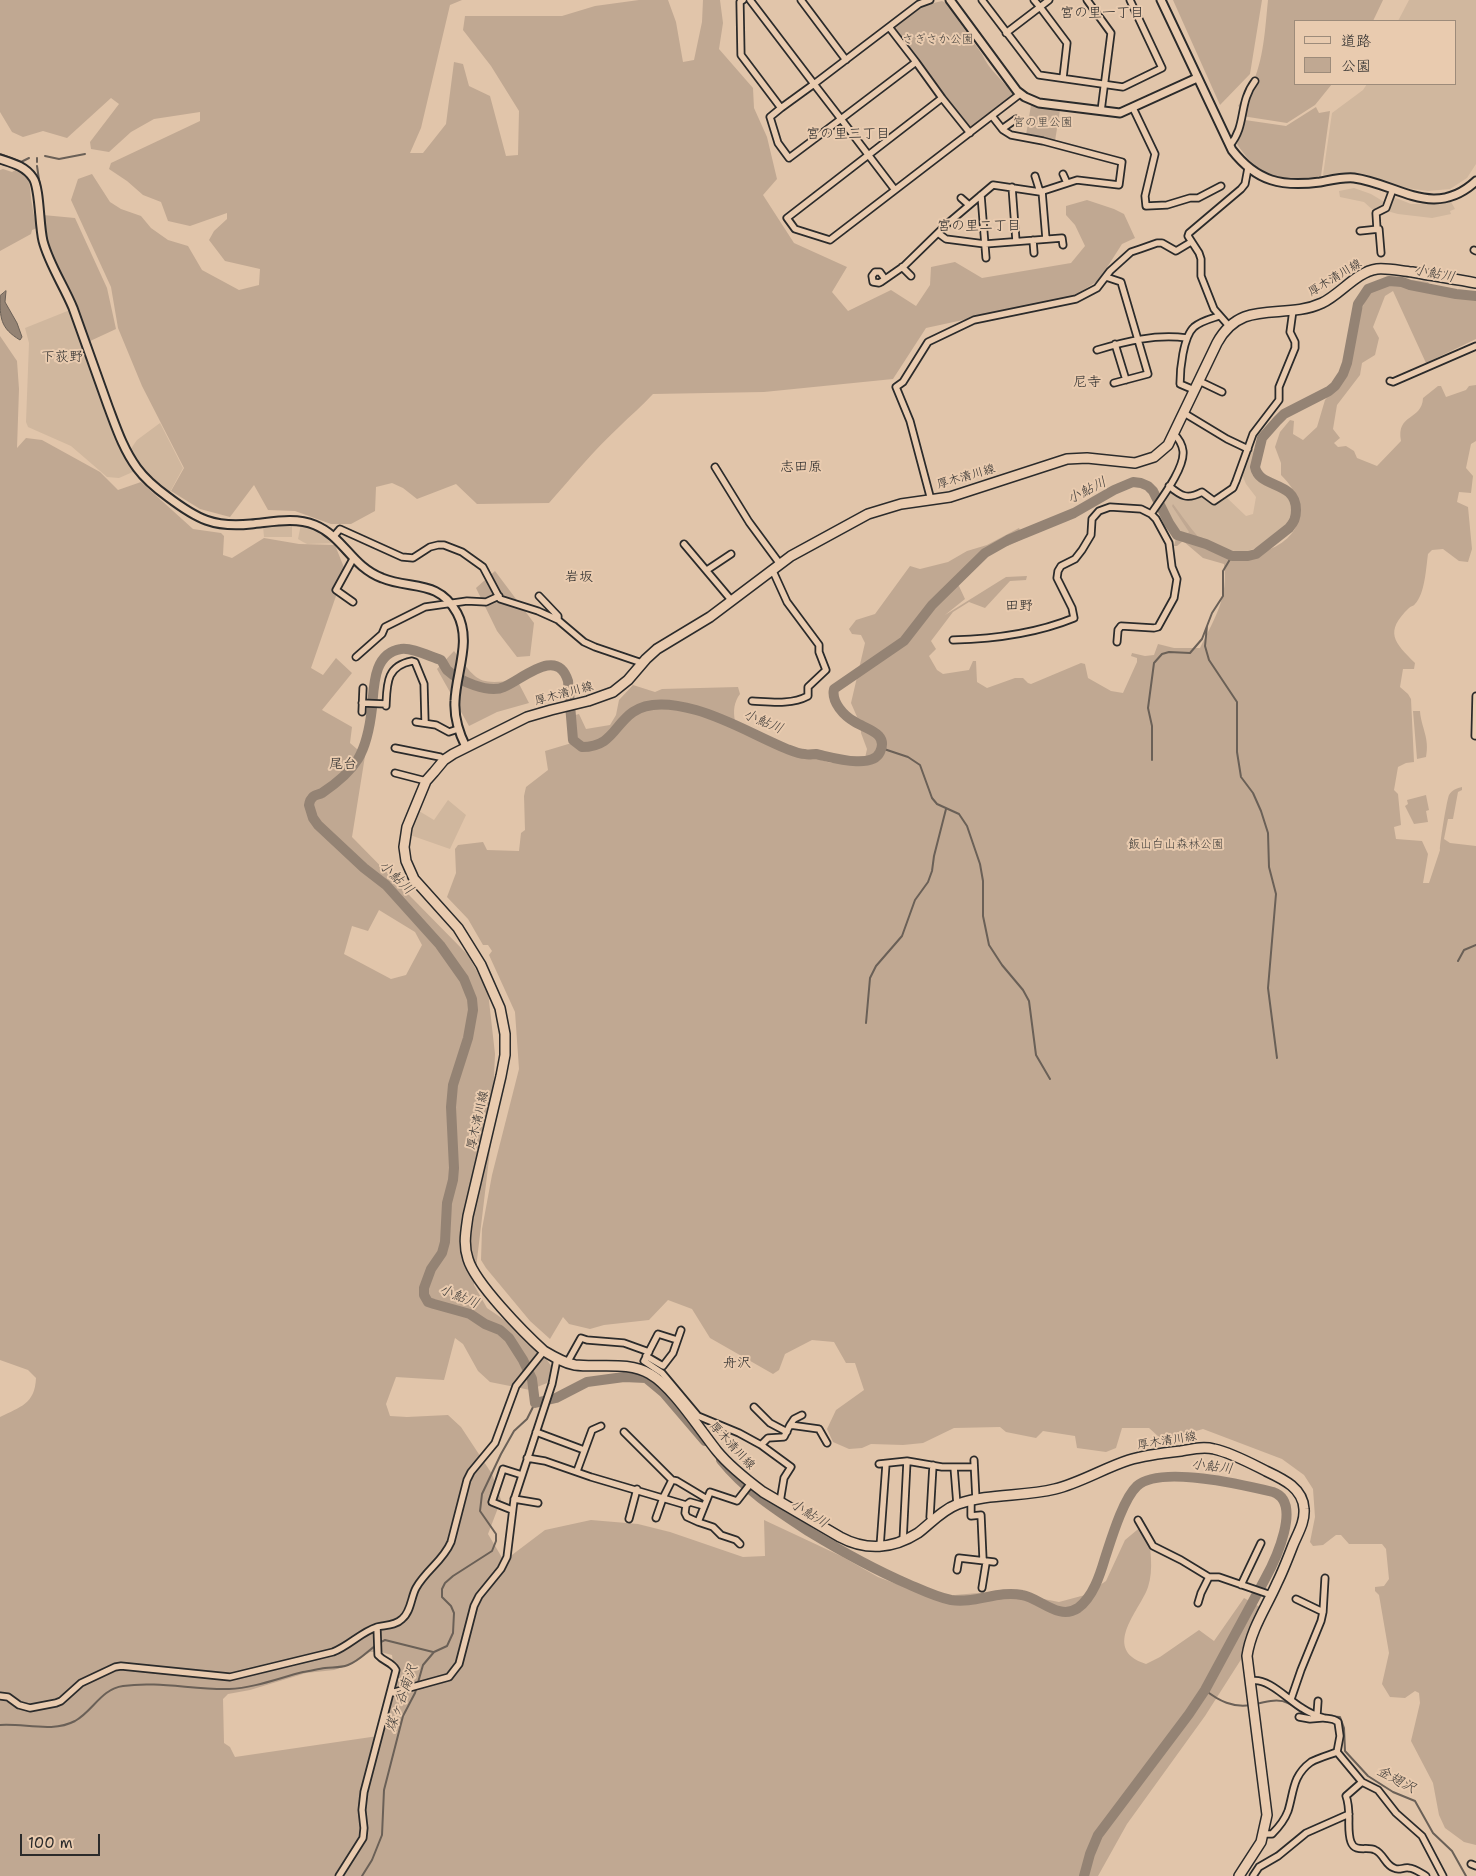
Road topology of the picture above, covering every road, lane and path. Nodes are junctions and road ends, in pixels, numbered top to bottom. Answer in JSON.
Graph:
{"nodes":[{"id":1,"x":743,"y":0,"type":"edge"},
{"id":2,"x":750,"y":0,"type":"edge"},
{"id":3,"x":801,"y":0,"type":"edge"},
{"id":4,"x":930,"y":0,"type":"edge"},
{"id":5,"x":950,"y":0,"type":"edge"},
{"id":6,"x":982,"y":0,"type":"edge"},
{"id":7,"x":1034,"y":0,"type":"edge"},
{"id":8,"x":1049,"y":0,"type":"edge"},
{"id":9,"x":1087,"y":0,"type":"edge"},
{"id":10,"x":1130,"y":0,"type":"edge"},
{"id":11,"x":1161,"y":0,"type":"edge"},
{"id":12,"x":918,"y":2,"type":"edge"},
{"id":13,"x":1040,"y":7,"type":"junction"},
{"id":14,"x":889,"y":27,"type":"junction"},
{"id":15,"x":1006,"y":32,"type":"junction"},
{"id":16,"x":846,"y":60,"type":"junction"},
{"id":17,"x":916,"y":62,"type":"junction"},
{"id":18,"x":1063,"y":78,"type":"junction"},
{"id":19,"x":1197,"y":78,"type":"junction"},
{"id":20,"x":1255,"y":81,"type":"dead end"},
{"id":21,"x":814,"y":84,"type":"junction"},
{"id":22,"x":1104,"y":84,"type":"junction"},
{"id":23,"x":1020,"y":94,"type":"junction"},
{"id":24,"x":942,"y":98,"type":"junction"},
{"id":25,"x":781,"y":108,"type":"junction"},
{"id":26,"x":1133,"y":108,"type":"junction"},
{"id":27,"x":1101,"y":111,"type":"junction"},
{"id":28,"x":992,"y":116,"type":"junction"},
{"id":29,"x":841,"y":119,"type":"junction"},
{"id":30,"x":1016,"y":119,"type":"dead end"},
{"id":31,"x":1002,"y":129,"type":"junction"},
{"id":32,"x":970,"y":133,"type":"junction"},
{"id":33,"x":1230,"y":145,"type":"junction"},
{"id":34,"x":868,"y":154,"type":"junction"},
{"id":35,"x":0,"y":159,"type":"edge"},
{"id":36,"x":1248,"y":168,"type":"junction"},
{"id":37,"x":1063,"y":174,"type":"dead end"},
{"id":38,"x":1035,"y":176,"type":"dead end"},
{"id":39,"x":1476,"y":181,"type":"edge"},
{"id":40,"x":1067,"y":183,"type":"junction"},
{"id":41,"x":1221,"y":186,"type":"dead end"},
{"id":42,"x":1012,"y":187,"type":"junction"},
{"id":43,"x":895,"y":190,"type":"junction"},
{"id":44,"x":1393,"y":190,"type":"junction"},
{"id":45,"x":1041,"y":192,"type":"junction"},
{"id":46,"x":981,"y":195,"type":"junction"},
{"id":47,"x":961,"y":198,"type":"dead end"},
{"id":48,"x":969,"y":206,"type":"junction"},
{"id":49,"x":942,"y":217,"type":"dead end"},
{"id":50,"x":948,"y":224,"type":"junction"},
{"id":51,"x":1377,"y":229,"type":"junction"},
{"id":52,"x":1360,"y":231,"type":"dead end"},
{"id":53,"x":938,"y":232,"type":"junction"},
{"id":54,"x":920,"y":238,"type":"dead end"},
{"id":55,"x":1046,"y":239,"type":"junction"},
{"id":56,"x":1033,"y":240,"type":"junction"},
{"id":57,"x":1016,"y":242,"type":"junction"},
{"id":58,"x":1191,"y":242,"type":"junction"},
{"id":59,"x":985,"y":244,"type":"junction"},
{"id":60,"x":926,"y":245,"type":"junction"},
{"id":61,"x":1063,"y":245,"type":"dead end"},
{"id":62,"x":1381,"y":253,"type":"dead end"},
{"id":63,"x":1034,"y":254,"type":"dead end"},
{"id":64,"x":986,"y":258,"type":"dead end"},
{"id":65,"x":902,"y":267,"type":"junction"},
{"id":66,"x":911,"y":276,"type":"dead end"},
{"id":67,"x":1106,"y":277,"type":"junction"},
{"id":68,"x":886,"y":279,"type":"dead end"},
{"id":69,"x":1476,"y":283,"type":"edge"},
{"id":70,"x":1293,"y":310,"type":"junction"},
{"id":71,"x":1219,"y":316,"type":"junction"},
{"id":72,"x":1229,"y":326,"type":"junction"},
{"id":73,"x":1187,"y":338,"type":"junction"},
{"id":74,"x":1138,"y":339,"type":"junction"},
{"id":75,"x":1116,"y":344,"type":"junction"},
{"id":76,"x":1476,"y":346,"type":"edge"},
{"id":77,"x":1096,"y":350,"type":"dead end"},
{"id":78,"x":1126,"y":380,"type":"junction"},
{"id":79,"x":1199,"y":381,"type":"junction"},
{"id":80,"x":1390,"y":381,"type":"dead end"},
{"id":81,"x":1114,"y":383,"type":"dead end"},
{"id":82,"x":1194,"y":390,"type":"junction"},
{"id":83,"x":1222,"y":392,"type":"dead end"},
{"id":84,"x":1184,"y":413,"type":"junction"},
{"id":85,"x":1174,"y":434,"type":"junction"},
{"id":86,"x":1248,"y":449,"type":"junction"},
{"id":87,"x":714,"y":467,"type":"dead end"},
{"id":88,"x":1169,"y":486,"type":"junction"},
{"id":89,"x":931,"y":500,"type":"junction"},
{"id":90,"x":1152,"y":512,"type":"junction"},
{"id":91,"x":334,"y":536,"type":"junction"},
{"id":92,"x":684,"y":544,"type":"dead end"},
{"id":93,"x":731,"y":554,"type":"dead end"},
{"id":94,"x":353,"y":559,"type":"junction"},
{"id":95,"x":776,"y":566,"type":"junction"},
{"id":96,"x":707,"y":570,"type":"junction"},
{"id":97,"x":499,"y":596,"type":"junction"},
{"id":98,"x":539,"y":596,"type":"dead end"},
{"id":99,"x":732,"y":601,"type":"junction"},
{"id":100,"x":353,"y":602,"type":"dead end"},
{"id":101,"x":450,"y":603,"type":"junction"},
{"id":102,"x":558,"y":620,"type":"junction"},
{"id":103,"x":953,"y":640,"type":"dead end"},
{"id":104,"x":1117,"y":642,"type":"dead end"},
{"id":105,"x":356,"y":657,"type":"dead end"},
{"id":106,"x":642,"y":663,"type":"junction"},
{"id":107,"x":363,"y":688,"type":"dead end"},
{"id":108,"x":1476,"y":696,"type":"edge"},
{"id":109,"x":752,"y":700,"type":"dead end"},
{"id":110,"x":363,"y":703,"type":"junction"},
{"id":111,"x":362,"y":712,"type":"dead end"},
{"id":112,"x":416,"y":722,"type":"dead end"},
{"id":113,"x":425,"y":722,"type":"junction"},
{"id":114,"x":458,"y":729,"type":"junction"},
{"id":115,"x":1475,"y":736,"type":"dead end"},
{"id":116,"x":466,"y":747,"type":"junction"},
{"id":117,"x":395,"y":748,"type":"dead end"},
{"id":118,"x":442,"y":762,"type":"junction"},
{"id":119,"x":395,"y":773,"type":"dead end"},
{"id":120,"x":426,"y":781,"type":"junction"},
{"id":121,"x":681,"y":1330,"type":"dead end"},
{"id":122,"x":677,"y":1340,"type":"junction"},
{"id":123,"x":544,"y":1351,"type":"junction"},
{"id":124,"x":648,"y":1354,"type":"junction"},
{"id":125,"x":557,"y":1359,"type":"junction"},
{"id":126,"x":567,"y":1363,"type":"junction"},
{"id":127,"x":667,"y":1384,"type":"junction"},
{"id":128,"x":754,"y":1407,"type":"dead end"},
{"id":129,"x":802,"y":1414,"type":"dead end"},
{"id":130,"x":790,"y":1425,"type":"junction"},
{"id":131,"x":601,"y":1426,"type":"dead end"},
{"id":132,"x":537,"y":1429,"type":"junction"},
{"id":133,"x":624,"y":1432,"type":"dead end"},
{"id":134,"x":786,"y":1432,"type":"junction"},
{"id":135,"x":828,"y":1443,"type":"dead end"},
{"id":136,"x":760,"y":1445,"type":"junction"},
{"id":137,"x":584,"y":1450,"type":"junction"},
{"id":138,"x":528,"y":1458,"type":"junction"},
{"id":139,"x":974,"y":1460,"type":"dead end"},
{"id":140,"x":907,"y":1461,"type":"junction"},
{"id":141,"x":879,"y":1464,"type":"dead end"},
{"id":142,"x":886,"y":1464,"type":"junction"},
{"id":143,"x":933,"y":1465,"type":"junction"},
{"id":144,"x":974,"y":1467,"type":"junction"},
{"id":145,"x":954,"y":1468,"type":"junction"},
{"id":146,"x":578,"y":1471,"type":"junction"},
{"id":147,"x":522,"y":1475,"type":"junction"},
{"id":148,"x":672,"y":1480,"type":"junction"},
{"id":149,"x":750,"y":1485,"type":"junction"},
{"id":150,"x":637,"y":1490,"type":"junction"},
{"id":151,"x":514,"y":1498,"type":"junction"},
{"id":152,"x":663,"y":1498,"type":"junction"},
{"id":153,"x":707,"y":1498,"type":"junction"},
{"id":154,"x":973,"y":1500,"type":"junction"},
{"id":155,"x":780,"y":1502,"type":"junction"},
{"id":156,"x":538,"y":1503,"type":"dead end"},
{"id":157,"x":686,"y":1505,"type":"junction"},
{"id":158,"x":957,"y":1505,"type":"junction"},
{"id":159,"x":704,"y":1506,"type":"junction"},
{"id":160,"x":512,"y":1510,"type":"junction"},
{"id":161,"x":656,"y":1518,"type":"dead end"},
{"id":162,"x":628,"y":1519,"type":"dead end"},
{"id":163,"x":1138,"y":1520,"type":"dead end"},
{"id":164,"x":932,"y":1521,"type":"junction"},
{"id":165,"x":698,"y":1522,"type":"junction"},
{"id":166,"x":903,"y":1541,"type":"junction"},
{"id":167,"x":1262,"y":1543,"type":"dead end"},
{"id":168,"x":740,"y":1544,"type":"dead end"},
{"id":169,"x":880,"y":1547,"type":"junction"},
{"id":170,"x":986,"y":1562,"type":"junction"},
{"id":171,"x":994,"y":1562,"type":"dead end"},
{"id":172,"x":957,"y":1570,"type":"dead end"},
{"id":173,"x":1209,"y":1577,"type":"junction"},
{"id":174,"x":1325,"y":1578,"type":"dead end"},
{"id":175,"x":1242,"y":1585,"type":"junction"},
{"id":176,"x":982,"y":1588,"type":"dead end"},
{"id":177,"x":1267,"y":1594,"type":"junction"},
{"id":178,"x":1296,"y":1599,"type":"dead end"},
{"id":179,"x":1198,"y":1603,"type":"dead end"},
{"id":180,"x":1323,"y":1612,"type":"junction"},
{"id":181,"x":377,"y":1627,"type":"junction"},
{"id":182,"x":1251,"y":1681,"type":"junction"},
{"id":183,"x":391,"y":1693,"type":"junction"},
{"id":184,"x":0,"y":1696,"type":"edge"},
{"id":185,"x":1291,"y":1699,"type":"junction"},
{"id":186,"x":1318,"y":1700,"type":"dead end"},
{"id":187,"x":1320,"y":1716,"type":"junction"},
{"id":188,"x":1299,"y":1717,"type":"dead end"},
{"id":189,"x":1337,"y":1752,"type":"junction"},
{"id":190,"x":1362,"y":1782,"type":"junction"},
{"id":191,"x":1349,"y":1814,"type":"junction"},
{"id":192,"x":1264,"y":1834,"type":"junction"},
{"id":193,"x":339,"y":1876,"type":"edge"},
{"id":194,"x":1240,"y":1876,"type":"edge"},
{"id":195,"x":1253,"y":1876,"type":"edge"},
{"id":196,"x":1426,"y":1876,"type":"edge"},
{"id":197,"x":1443,"y":1876,"type":"edge"}],
"edges":[{"from":1,"to":25,"type":"street"},
{"from":2,"to":21,"type":"street"},
{"from":3,"to":16,"type":"street"},
{"from":4,"to":12,"type":"street"},
{"from":5,"to":23,"type":"street"},
{"from":6,"to":15,"type":"street"},
{"from":7,"to":13,"type":"street"},
{"from":8,"to":13,"type":"street"},
{"from":9,"to":22,"type":"street"},
{"from":10,"to":22,"type":"street"},
{"from":11,"to":19,"type":"street"},
{"from":12,"to":14,"type":"street"},
{"from":13,"to":15,"type":"street"},
{"from":13,"to":18,"type":"street"},
{"from":14,"to":16,"type":"street"},
{"from":14,"to":17,"type":"street"},
{"from":15,"to":18,"type":"street"},
{"from":16,"to":21,"type":"street"},
{"from":17,"to":24,"type":"street"},
{"from":17,"to":29,"type":"street"},
{"from":18,"to":22,"type":"street"},
{"from":19,"to":26,"type":"street"},
{"from":19,"to":33,"type":"street"},
{"from":20,"to":33,"type":"street"},
{"from":21,"to":25,"type":"street"},
{"from":21,"to":29,"type":"street"},
{"from":22,"to":27,"type":"street"},
{"from":23,"to":27,"type":"street"},
{"from":23,"to":28,"type":"street"},
{"from":24,"to":32,"type":"street"},
{"from":24,"to":34,"type":"street"},
{"from":25,"to":29,"type":"street"},
{"from":26,"to":27,"type":"street"},
{"from":26,"to":41,"type":"street"},
{"from":28,"to":31,"type":"street"},
{"from":28,"to":32,"type":"street"},
{"from":29,"to":34,"type":"street"},
{"from":30,"to":31,"type":"street"},
{"from":31,"to":40,"type":"street"},
{"from":32,"to":43,"type":"street"},
{"from":33,"to":36,"type":"street"},
{"from":34,"to":43,"type":"street"},
{"from":34,"to":43,"type":"street"},
{"from":35,"to":91,"type":"street"},
{"from":36,"to":44,"type":"street"},
{"from":36,"to":58,"type":"street"},
{"from":37,"to":40,"type":"street"},
{"from":38,"to":45,"type":"street"},
{"from":39,"to":44,"type":"street"},
{"from":40,"to":45,"type":"street"},
{"from":42,"to":45,"type":"street"},
{"from":42,"to":46,"type":"street"},
{"from":42,"to":57,"type":"street"},
{"from":44,"to":51,"type":"street"},
{"from":45,"to":55,"type":"street"},
{"from":46,"to":48,"type":"street"},
{"from":46,"to":59,"type":"street"},
{"from":47,"to":48,"type":"street"},
{"from":48,"to":50,"type":"street"},
{"from":49,"to":50,"type":"street"},
{"from":50,"to":53,"type":"street"},
{"from":51,"to":52,"type":"street"},
{"from":51,"to":62,"type":"street"},
{"from":53,"to":59,"type":"street"},
{"from":53,"to":60,"type":"street"},
{"from":54,"to":60,"type":"street"},
{"from":55,"to":56,"type":"street"},
{"from":55,"to":61,"type":"street"},
{"from":56,"to":57,"type":"street"},
{"from":56,"to":63,"type":"street"},
{"from":57,"to":59,"type":"street"},
{"from":58,"to":67,"type":"street"},
{"from":58,"to":71,"type":"street"},
{"from":59,"to":64,"type":"street"},
{"from":60,"to":65,"type":"street"},
{"from":65,"to":66,"type":"street"},
{"from":65,"to":68,"type":"street"},
{"from":67,"to":74,"type":"street"},
{"from":67,"to":89,"type":"street"},
{"from":69,"to":70,"type":"main road","name":"厚木清川線"},
{"from":70,"to":72,"type":"main road","name":"厚木清川線"},
{"from":70,"to":86,"type":"street"},
{"from":71,"to":72,"type":"street"},
{"from":71,"to":73,"type":"street"},
{"from":72,"to":79,"type":"main road","name":"厚木清川線"},
{"from":73,"to":74,"type":"street"},
{"from":73,"to":82,"type":"street"},
{"from":74,"to":75,"type":"street"},
{"from":74,"to":78,"type":"street"},
{"from":75,"to":77,"type":"street"},
{"from":75,"to":78,"type":"street"},
{"from":76,"to":80,"type":"street"},
{"from":78,"to":81,"type":"street"},
{"from":79,"to":82,"type":"main road","name":"厚木清川線"},
{"from":79,"to":83,"type":"street"},
{"from":82,"to":84,"type":"main road","name":"厚木清川線"},
{"from":84,"to":85,"type":"main road","name":"厚木清川線"},
{"from":84,"to":86,"type":"street"},
{"from":85,"to":88,"type":"street"},
{"from":85,"to":89,"type":"main road","name":"厚木清川線"},
{"from":86,"to":88,"type":"street"},
{"from":87,"to":95,"type":"street"},
{"from":88,"to":90,"type":"street"},
{"from":89,"to":95,"type":"main road","name":"厚木清川線"},
{"from":90,"to":103,"type":"street"},
{"from":90,"to":104,"type":"street"},
{"from":91,"to":94,"type":"street"},
{"from":91,"to":97,"type":"street"},
{"from":92,"to":96,"type":"street"},
{"from":93,"to":96,"type":"street"},
{"from":94,"to":100,"type":"street"},
{"from":94,"to":101,"type":"street"},
{"from":95,"to":99,"type":"main road","name":"厚木清川線"},
{"from":95,"to":109,"type":"street"},
{"from":96,"to":99,"type":"street"},
{"from":97,"to":101,"type":"street"},
{"from":97,"to":102,"type":"street"},
{"from":98,"to":102,"type":"street"},
{"from":99,"to":106,"type":"main road","name":"厚木清川線"},
{"from":101,"to":105,"type":"street"},
{"from":101,"to":114,"type":"street"},
{"from":102,"to":106,"type":"street"},
{"from":106,"to":116,"type":"main road","name":"厚木清川線"},
{"from":107,"to":110,"type":"street"},
{"from":108,"to":115,"type":"street"},
{"from":110,"to":111,"type":"street"},
{"from":110,"to":113,"type":"street"},
{"from":112,"to":113,"type":"street"},
{"from":113,"to":114,"type":"street"},
{"from":114,"to":116,"type":"street"},
{"from":116,"to":118,"type":"main road","name":"厚木清川線"},
{"from":117,"to":118,"type":"street"},
{"from":118,"to":120,"type":"main road","name":"厚木清川線"},
{"from":119,"to":120,"type":"street"},
{"from":120,"to":123,"type":"main road","name":"厚木清川線"},
{"from":121,"to":122,"type":"street"},
{"from":122,"to":124,"type":"street"},
{"from":122,"to":124,"type":"street"},
{"from":123,"to":125,"type":"main road","name":"厚木清川線"},
{"from":123,"to":181,"type":"street"},
{"from":124,"to":126,"type":"street"},
{"from":124,"to":127,"type":"street"},
{"from":125,"to":126,"type":"main road","name":"厚木清川線"},
{"from":125,"to":132,"type":"street"},
{"from":126,"to":127,"type":"main road","name":"厚木清川線"},
{"from":127,"to":136,"type":"street"},
{"from":127,"to":149,"type":"main road","name":"厚木清川線"},
{"from":128,"to":134,"type":"street"},
{"from":129,"to":130,"type":"street"},
{"from":130,"to":134,"type":"street"},
{"from":130,"to":135,"type":"street"},
{"from":131,"to":137,"type":"street"},
{"from":132,"to":137,"type":"street"},
{"from":132,"to":138,"type":"street"},
{"from":133,"to":148,"type":"street"},
{"from":134,"to":136,"type":"street"},
{"from":136,"to":155,"type":"street"},
{"from":137,"to":146,"type":"street"},
{"from":138,"to":146,"type":"street"},
{"from":138,"to":147,"type":"street"},
{"from":139,"to":144,"type":"street"},
{"from":140,"to":142,"type":"street"},
{"from":140,"to":143,"type":"street"},
{"from":140,"to":166,"type":"street"},
{"from":141,"to":142,"type":"street"},
{"from":142,"to":169,"type":"street"},
{"from":143,"to":145,"type":"street"},
{"from":143,"to":164,"type":"street"},
{"from":144,"to":145,"type":"street"},
{"from":144,"to":154,"type":"street"},
{"from":145,"to":158,"type":"street"},
{"from":146,"to":150,"type":"street"},
{"from":147,"to":151,"type":"street"},
{"from":147,"to":160,"type":"street"},
{"from":148,"to":152,"type":"street"},
{"from":148,"to":153,"type":"street"},
{"from":149,"to":153,"type":"street"},
{"from":149,"to":155,"type":"main road","name":"厚木清川線"},
{"from":150,"to":152,"type":"street"},
{"from":150,"to":162,"type":"street"},
{"from":151,"to":156,"type":"street"},
{"from":151,"to":160,"type":"street"},
{"from":152,"to":157,"type":"street"},
{"from":152,"to":161,"type":"street"},
{"from":153,"to":159,"type":"street"},
{"from":154,"to":158,"type":"main road","name":"厚木清川線"},
{"from":154,"to":170,"type":"street"},
{"from":154,"to":177,"type":"main road","name":"厚木清川線"},
{"from":155,"to":169,"type":"main road","name":"厚木清川線"},
{"from":157,"to":159,"type":"street"},
{"from":157,"to":165,"type":"street"},
{"from":158,"to":164,"type":"main road","name":"厚木清川線"},
{"from":159,"to":165,"type":"street"},
{"from":160,"to":183,"type":"street"},
{"from":163,"to":173,"type":"street"},
{"from":164,"to":166,"type":"main road","name":"厚木清川線"},
{"from":165,"to":168,"type":"street"},
{"from":166,"to":169,"type":"main road","name":"厚木清川線"},
{"from":167,"to":175,"type":"street"},
{"from":170,"to":171,"type":"street"},
{"from":170,"to":172,"type":"street"},
{"from":170,"to":176,"type":"street"},
{"from":173,"to":175,"type":"street"},
{"from":173,"to":179,"type":"street"},
{"from":174,"to":180,"type":"street"},
{"from":175,"to":177,"type":"street"},
{"from":177,"to":182,"type":"main road","name":"厚木清川線"},
{"from":178,"to":180,"type":"street"},
{"from":180,"to":185,"type":"street"},
{"from":181,"to":183,"type":"street"},
{"from":181,"to":184,"type":"street"},
{"from":182,"to":185,"type":"street"},
{"from":182,"to":192,"type":"main road","name":"厚木清川線"},
{"from":183,"to":193,"type":"street"},
{"from":185,"to":187,"type":"street"},
{"from":186,"to":187,"type":"street"},
{"from":187,"to":188,"type":"street"},
{"from":187,"to":189,"type":"street"},
{"from":189,"to":190,"type":"street"},
{"from":189,"to":192,"type":"street"},
{"from":190,"to":191,"type":"street"},
{"from":190,"to":197,"type":"street"},
{"from":191,"to":195,"type":"street"},
{"from":191,"to":196,"type":"street"},
{"from":192,"to":194,"type":"main road","name":"厚木清川線"}]}
